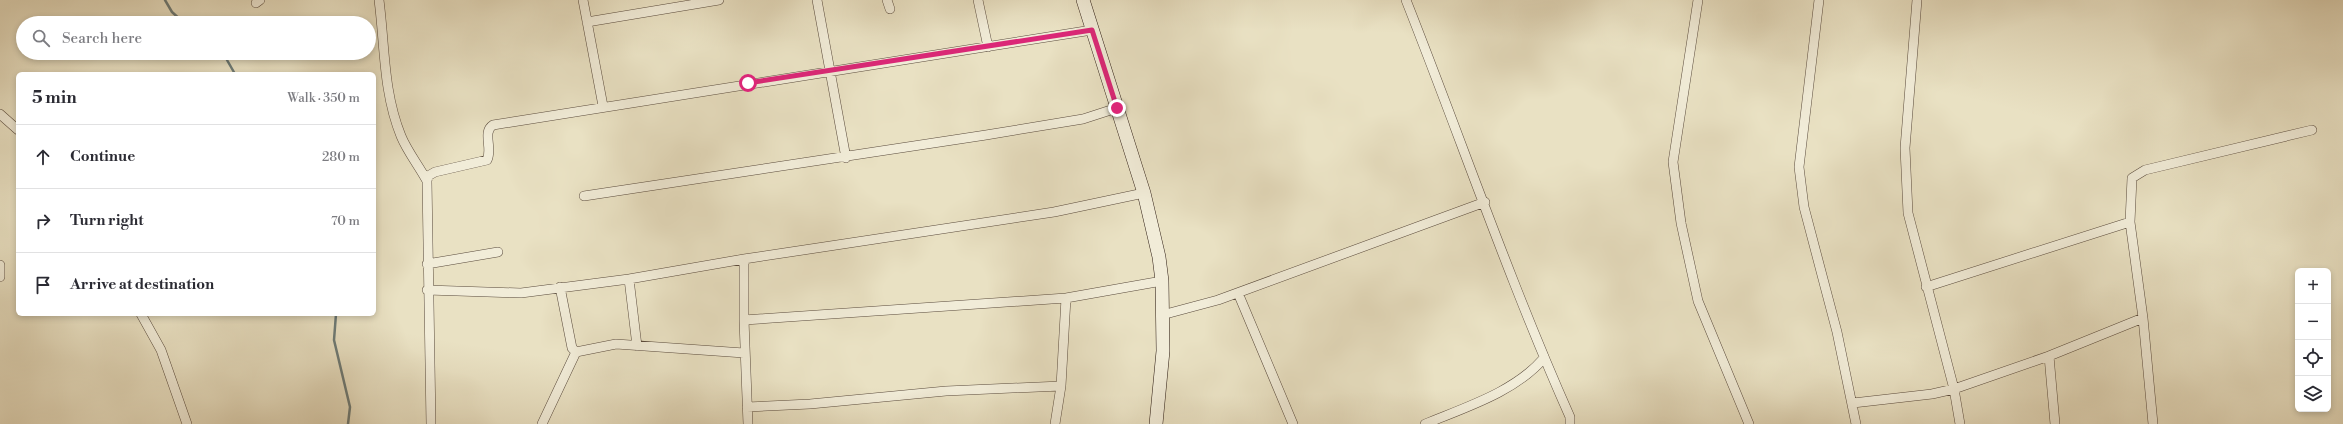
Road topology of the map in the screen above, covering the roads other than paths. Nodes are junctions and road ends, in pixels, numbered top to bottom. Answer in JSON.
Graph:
{"nodes":[{"id":1,"x":379,"y":0,"type":"edge"},
{"id":2,"x":583,"y":0,"type":"edge"},
{"id":3,"x":719,"y":0,"type":"edge"},
{"id":4,"x":817,"y":0,"type":"edge"},
{"id":5,"x":887,"y":0,"type":"edge"},
{"id":6,"x":978,"y":0,"type":"edge"},
{"id":7,"x":1083,"y":0,"type":"edge"},
{"id":8,"x":1406,"y":0,"type":"edge"},
{"id":9,"x":1698,"y":0,"type":"edge"},
{"id":10,"x":1819,"y":0,"type":"edge"},
{"id":11,"x":1917,"y":0,"type":"edge"},
{"id":12,"x":890,"y":9,"type":"dead end"},
{"id":13,"x":587,"y":22,"type":"junction"},
{"id":14,"x":1092,"y":30,"type":"junction"},
{"id":15,"x":988,"y":47,"type":"junction"},
{"id":16,"x":830,"y":70,"type":"junction"},
{"id":17,"x":603,"y":106,"type":"junction"},
{"id":18,"x":1117,"y":108,"type":"junction"},
{"id":19,"x":0,"y":114,"type":"edge"},
{"id":20,"x":16,"y":128,"type":"edge"},
{"id":21,"x":2312,"y":130,"type":"dead end"},
{"id":22,"x":846,"y":158,"type":"junction"},
{"id":23,"x":427,"y":181,"type":"junction"},
{"id":24,"x":1144,"y":193,"type":"junction"},
{"id":25,"x":584,"y":196,"type":"dead end"},
{"id":26,"x":1485,"y":202,"type":"junction"},
{"id":27,"x":2130,"y":222,"type":"junction"},
{"id":28,"x":498,"y":252,"type":"dead end"},
{"id":29,"x":744,"y":259,"type":"junction"},
{"id":30,"x":0,"y":264,"type":"edge"},
{"id":31,"x":427,"y":264,"type":"junction"},
{"id":32,"x":0,"y":277,"type":"edge"},
{"id":33,"x":629,"y":279,"type":"junction"},
{"id":34,"x":1162,"y":281,"type":"junction"},
{"id":35,"x":560,"y":287,"type":"junction"},
{"id":36,"x":1926,"y":287,"type":"junction"},
{"id":37,"x":427,"y":290,"type":"junction"},
{"id":38,"x":1238,"y":293,"type":"junction"},
{"id":39,"x":1066,"y":298,"type":"junction"},
{"id":40,"x":1162,"y":315,"type":"junction"},
{"id":41,"x":142,"y":316,"type":"edge"},
{"id":42,"x":2143,"y":318,"type":"junction"},
{"id":43,"x":744,"y":320,"type":"junction"},
{"id":44,"x":637,"y":346,"type":"junction"},
{"id":45,"x":576,"y":352,"type":"junction"},
{"id":46,"x":744,"y":353,"type":"junction"},
{"id":47,"x":2049,"y":356,"type":"junction"},
{"id":48,"x":1544,"y":358,"type":"junction"},
{"id":49,"x":1061,"y":386,"type":"junction"},
{"id":50,"x":1954,"y":389,"type":"junction"},
{"id":51,"x":1853,"y":403,"type":"junction"},
{"id":52,"x":747,"y":407,"type":"junction"},
{"id":53,"x":188,"y":424,"type":"edge"},
{"id":54,"x":430,"y":424,"type":"edge"},
{"id":55,"x":542,"y":424,"type":"edge"},
{"id":56,"x":748,"y":424,"type":"edge"},
{"id":57,"x":1055,"y":424,"type":"edge"},
{"id":58,"x":1156,"y":424,"type":"edge"},
{"id":59,"x":1293,"y":424,"type":"edge"},
{"id":60,"x":1425,"y":424,"type":"edge"},
{"id":61,"x":1570,"y":424,"type":"edge"},
{"id":62,"x":1749,"y":424,"type":"edge"},
{"id":63,"x":1856,"y":424,"type":"edge"},
{"id":64,"x":1960,"y":424,"type":"edge"},
{"id":65,"x":2055,"y":424,"type":"edge"},
{"id":66,"x":2153,"y":424,"type":"edge"}],
"edges":[{"from":1,"to":23,"type":"street"},
{"from":2,"to":13,"type":"street"},
{"from":3,"to":13,"type":"street"},
{"from":4,"to":16,"type":"street"},
{"from":5,"to":12,"type":"street"},
{"from":6,"to":15,"type":"street"},
{"from":7,"to":14,"type":"street"},
{"from":8,"to":26,"type":"street"},
{"from":9,"to":62,"type":"street"},
{"from":10,"to":51,"type":"street"},
{"from":11,"to":36,"type":"street"},
{"from":13,"to":17,"type":"street"},
{"from":14,"to":15,"type":"street"},
{"from":14,"to":18,"type":"street"},
{"from":15,"to":16,"type":"street"},
{"from":16,"to":17,"type":"street"},
{"from":16,"to":22,"type":"street"},
{"from":17,"to":23,"type":"street"},
{"from":18,"to":22,"type":"street"},
{"from":18,"to":24,"type":"street"},
{"from":19,"to":20,"type":"street"},
{"from":21,"to":27,"type":"street"},
{"from":22,"to":25,"type":"street"},
{"from":23,"to":31,"type":"street"},
{"from":24,"to":29,"type":"street"},
{"from":24,"to":34,"type":"street"},
{"from":26,"to":38,"type":"street"},
{"from":26,"to":48,"type":"street"},
{"from":27,"to":36,"type":"street"},
{"from":27,"to":42,"type":"street"},
{"from":28,"to":31,"type":"street"},
{"from":29,"to":33,"type":"street"},
{"from":29,"to":43,"type":"street"},
{"from":30,"to":32,"type":"street"},
{"from":31,"to":37,"type":"street"},
{"from":33,"to":35,"type":"street"},
{"from":33,"to":44,"type":"street"},
{"from":34,"to":39,"type":"street"},
{"from":34,"to":40,"type":"street"},
{"from":35,"to":37,"type":"street"},
{"from":35,"to":45,"type":"street"},
{"from":36,"to":50,"type":"street"},
{"from":37,"to":54,"type":"street"},
{"from":38,"to":40,"type":"street"},
{"from":38,"to":59,"type":"street"},
{"from":39,"to":43,"type":"street"},
{"from":39,"to":49,"type":"street"},
{"from":40,"to":58,"type":"street"},
{"from":41,"to":53,"type":"street"},
{"from":42,"to":47,"type":"street"},
{"from":42,"to":66,"type":"street"},
{"from":43,"to":46,"type":"street"},
{"from":44,"to":45,"type":"street"},
{"from":44,"to":46,"type":"street"},
{"from":45,"to":55,"type":"street"},
{"from":46,"to":52,"type":"street"},
{"from":47,"to":50,"type":"street"},
{"from":47,"to":65,"type":"street"},
{"from":48,"to":60,"type":"street"},
{"from":48,"to":61,"type":"street"},
{"from":49,"to":52,"type":"street"},
{"from":49,"to":57,"type":"street"},
{"from":50,"to":51,"type":"street"},
{"from":50,"to":64,"type":"street"},
{"from":51,"to":63,"type":"street"},
{"from":52,"to":56,"type":"street"}]}
